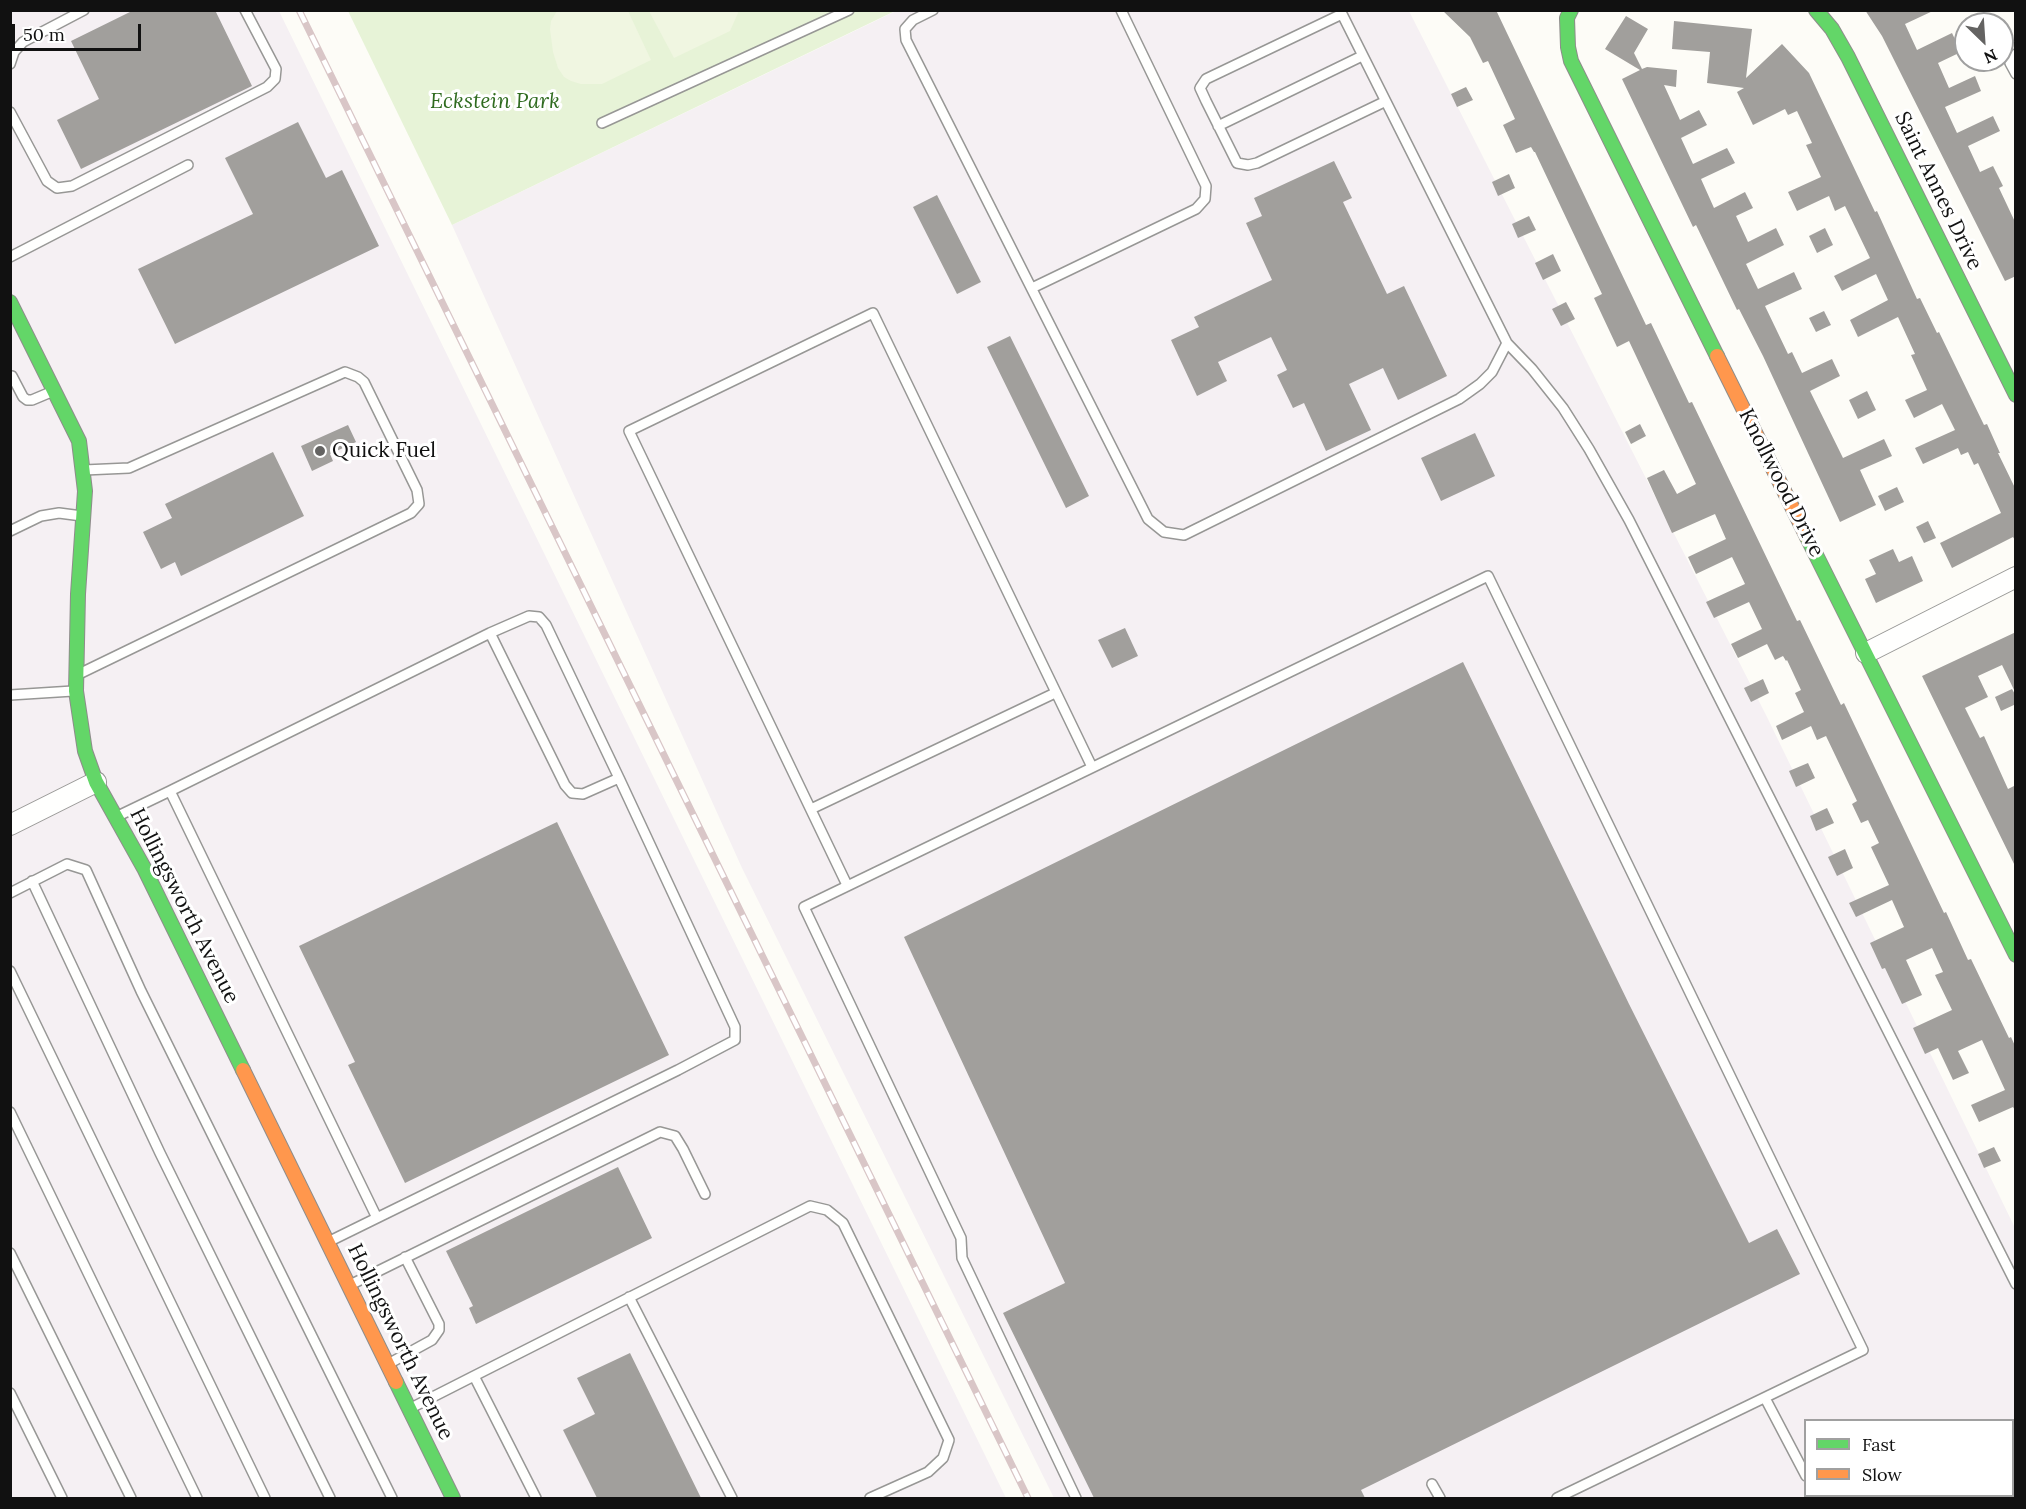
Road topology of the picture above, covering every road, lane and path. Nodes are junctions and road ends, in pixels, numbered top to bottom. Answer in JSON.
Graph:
{"nodes":[{"id":1,"x":84,"y":10,"type":"edge"},
{"id":2,"x":245,"y":10,"type":"edge"},
{"id":3,"x":849,"y":10,"type":"edge"},
{"id":4,"x":933,"y":10,"type":"edge"},
{"id":5,"x":1120,"y":10,"type":"edge"},
{"id":6,"x":1816,"y":10,"type":"edge"},
{"id":7,"x":1341,"y":12,"type":"edge"},
{"id":8,"x":1565,"y":13,"type":"edge"},
{"id":9,"x":2016,"y":54,"type":"edge"},
{"id":10,"x":1362,"y":56,"type":"junction"},
{"id":11,"x":10,"y":64,"type":"edge"},
{"id":12,"x":2016,"y":74,"type":"edge"},
{"id":13,"x":1384,"y":102,"type":"junction"},
{"id":14,"x":10,"y":112,"type":"edge"},
{"id":15,"x":602,"y":123,"type":"dead end"},
{"id":16,"x":13,"y":124,"type":"edge"},
{"id":17,"x":1218,"y":126,"type":"junction"},
{"id":18,"x":188,"y":165,"type":"dead end"},
{"id":19,"x":10,"y":257,"type":"edge"},
{"id":20,"x":1032,"y":288,"type":"junction"},
{"id":21,"x":10,"y":302,"type":"edge"},
{"id":22,"x":1507,"y":343,"type":"junction"},
{"id":23,"x":11,"y":375,"type":"edge"},
{"id":24,"x":55,"y":390,"type":"junction"},
{"id":25,"x":2016,"y":395,"type":"edge"},
{"id":26,"x":82,"y":470,"type":"junction"},
{"id":27,"x":83,"y":517,"type":"junction"},
{"id":28,"x":10,"y":531,"type":"edge"},
{"id":29,"x":2016,"y":577,"type":"edge"},
{"id":30,"x":490,"y":633,"type":"junction"},
{"id":31,"x":1866,"y":653,"type":"junction"},
{"id":32,"x":76,"y":676,"type":"junction"},
{"id":33,"x":76,"y":691,"type":"junction"},
{"id":34,"x":1055,"y":693,"type":"junction"},
{"id":35,"x":10,"y":695,"type":"edge"},
{"id":36,"x":1092,"y":766,"type":"junction"},
{"id":37,"x":619,"y":778,"type":"junction"},
{"id":38,"x":96,"y":782,"type":"junction"},
{"id":39,"x":170,"y":791,"type":"junction"},
{"id":40,"x":811,"y":809,"type":"junction"},
{"id":41,"x":115,"y":817,"type":"junction"},
{"id":42,"x":10,"y":825,"type":"edge"},
{"id":43,"x":32,"y":881,"type":"junction"},
{"id":44,"x":847,"y":885,"type":"junction"},
{"id":45,"x":10,"y":893,"type":"edge"},
{"id":46,"x":2016,"y":955,"type":"edge"},
{"id":47,"x":10,"y":971,"type":"edge"},
{"id":48,"x":10,"y":1112,"type":"edge"},
{"id":49,"x":705,"y":1194,"type":"dead end"},
{"id":50,"x":377,"y":1218,"type":"junction"},
{"id":51,"x":328,"y":1242,"type":"junction"},
{"id":52,"x":10,"y":1253,"type":"edge"},
{"id":53,"x":405,"y":1257,"type":"junction"},
{"id":54,"x":2016,"y":1284,"type":"edge"},
{"id":55,"x":349,"y":1286,"type":"junction"},
{"id":56,"x":629,"y":1297,"type":"junction"},
{"id":57,"x":386,"y":1365,"type":"junction"},
{"id":58,"x":474,"y":1376,"type":"junction"},
{"id":59,"x":10,"y":1393,"type":"edge"},
{"id":60,"x":1765,"y":1398,"type":"junction"},
{"id":61,"x":409,"y":1410,"type":"junction"},
{"id":62,"x":1804,"y":1469,"type":"edge"},
{"id":63,"x":1432,"y":1484,"type":"dead end"},
{"id":64,"x":62,"y":1498,"type":"edge"},
{"id":65,"x":131,"y":1498,"type":"edge"},
{"id":66,"x":197,"y":1498,"type":"edge"},
{"id":67,"x":265,"y":1498,"type":"edge"},
{"id":68,"x":330,"y":1498,"type":"edge"},
{"id":69,"x":392,"y":1498,"type":"edge"},
{"id":70,"x":453,"y":1498,"type":"edge"},
{"id":71,"x":536,"y":1498,"type":"edge"},
{"id":72,"x":732,"y":1498,"type":"edge"},
{"id":73,"x":870,"y":1498,"type":"edge"},
{"id":74,"x":1076,"y":1498,"type":"edge"},
{"id":75,"x":1440,"y":1498,"type":"edge"},
{"id":76,"x":1557,"y":1498,"type":"edge"}],
"edges":[{"from":1,"to":11,"type":"lane"},
{"from":2,"to":16,"type":"lane"},
{"from":3,"to":15,"type":"lane"},
{"from":4,"to":20,"type":"lane"},
{"from":5,"to":20,"type":"lane"},
{"from":6,"to":25,"type":"street","name":"Saint Annes Drive"},
{"from":7,"to":10,"type":"lane"},
{"from":7,"to":17,"type":"lane"},
{"from":8,"to":31,"type":"street","name":"Knollwood Drive"},
{"from":9,"to":12,"type":"lane"},
{"from":10,"to":13,"type":"lane"},
{"from":10,"to":17,"type":"lane"},
{"from":13,"to":17,"type":"lane"},
{"from":13,"to":22,"type":"lane"},
{"from":14,"to":16,"type":"lane"},
{"from":18,"to":19,"type":"lane"},
{"from":20,"to":22,"type":"lane"},
{"from":21,"to":24,"type":"street","name":"Hollingsworth Avenue"},
{"from":22,"to":54,"type":"lane"},
{"from":23,"to":24,"type":"lane"},
{"from":24,"to":26,"type":"street","name":"Hollingsworth Avenue"},
{"from":26,"to":27,"type":"street","name":"Hollingsworth Avenue"},
{"from":26,"to":32,"type":"lane"},
{"from":27,"to":28,"type":"lane"},
{"from":27,"to":32,"type":"street","name":"Hollingsworth Avenue"},
{"from":29,"to":31,"type":"street"},
{"from":30,"to":37,"type":"lane"},
{"from":30,"to":37,"type":"lane"},
{"from":30,"to":39,"type":"lane"},
{"from":31,"to":46,"type":"street","name":"Knollwood Drive"},
{"from":32,"to":33,"type":"street","name":"Hollingsworth Avenue"},
{"from":33,"to":35,"type":"lane"},
{"from":33,"to":38,"type":"street","name":"Hollingsworth Avenue"},
{"from":34,"to":36,"type":"lane"},
{"from":34,"to":40,"type":"lane"},
{"from":34,"to":40,"type":"lane"},
{"from":36,"to":44,"type":"lane"},
{"from":36,"to":60,"type":"lane"},
{"from":37,"to":50,"type":"lane"},
{"from":38,"to":41,"type":"street","name":"Hollingsworth Avenue"},
{"from":38,"to":42,"type":"street"},
{"from":39,"to":41,"type":"lane"},
{"from":39,"to":50,"type":"lane"},
{"from":40,"to":44,"type":"lane"},
{"from":41,"to":51,"type":"street","name":"Hollingsworth Avenue"},
{"from":43,"to":45,"type":"lane"},
{"from":43,"to":68,"type":"lane"},
{"from":43,"to":69,"type":"lane"},
{"from":44,"to":74,"type":"lane"},
{"from":47,"to":67,"type":"lane"},
{"from":48,"to":66,"type":"lane"},
{"from":49,"to":53,"type":"lane"},
{"from":50,"to":51,"type":"lane"},
{"from":51,"to":55,"type":"street","name":"Hollingsworth Avenue"},
{"from":52,"to":65,"type":"lane"},
{"from":53,"to":55,"type":"lane"},
{"from":53,"to":57,"type":"lane"},
{"from":55,"to":57,"type":"street","name":"Hollingsworth Avenue"},
{"from":56,"to":58,"type":"lane"},
{"from":56,"to":72,"type":"lane"},
{"from":56,"to":73,"type":"lane"},
{"from":57,"to":61,"type":"street","name":"Hollingsworth Avenue"},
{"from":58,"to":61,"type":"lane"},
{"from":58,"to":71,"type":"lane"},
{"from":59,"to":64,"type":"lane"},
{"from":60,"to":62,"type":"lane"},
{"from":60,"to":76,"type":"lane"},
{"from":61,"to":70,"type":"street","name":"Hollingsworth Avenue"},
{"from":63,"to":75,"type":"lane"}]}
